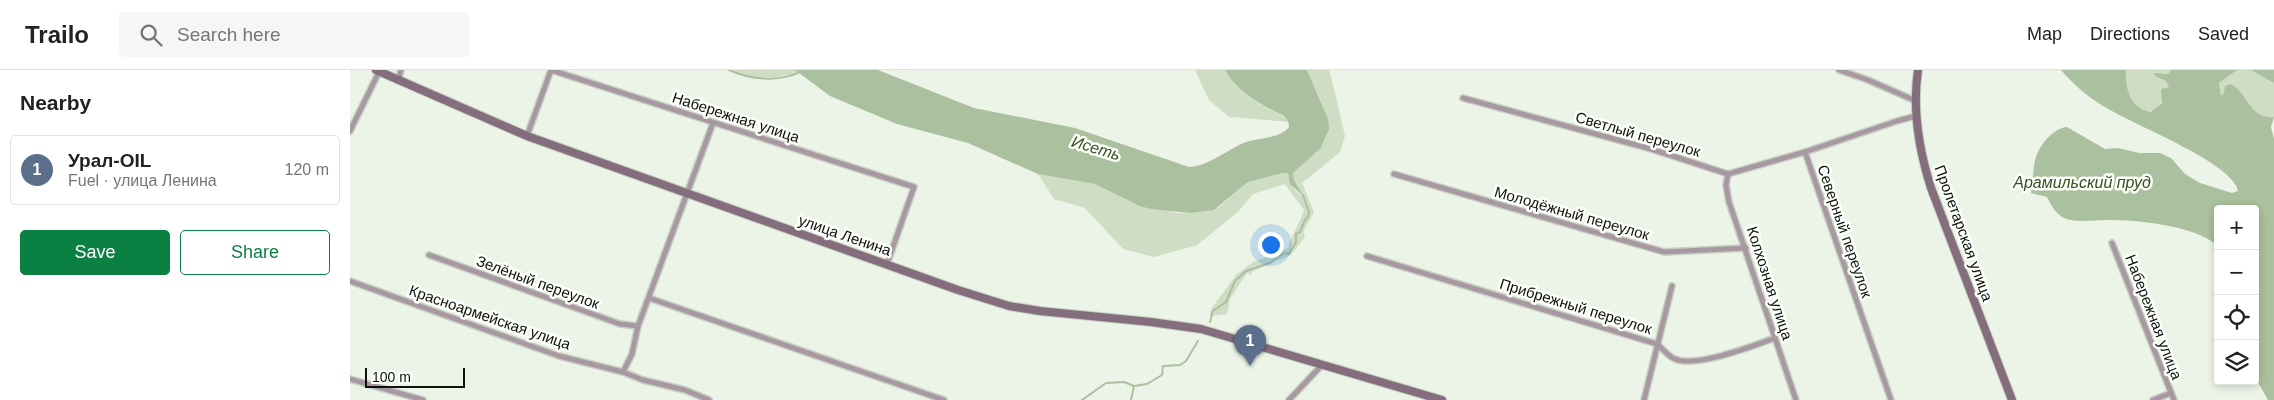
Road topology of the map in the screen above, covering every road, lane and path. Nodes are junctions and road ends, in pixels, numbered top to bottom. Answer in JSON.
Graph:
{"nodes":[{"id":1,"x":401,"y":70,"type":"edge"},
{"id":2,"x":551,"y":70,"type":"edge"},
{"id":3,"x":1839,"y":70,"type":"edge"},
{"id":4,"x":1918,"y":70,"type":"edge"},
{"id":5,"x":377,"y":71,"type":"edge"},
{"id":6,"x":398,"y":81,"type":"junction"},
{"id":7,"x":1463,"y":98,"type":"dead end"},
{"id":8,"x":1916,"y":101,"type":"junction"},
{"id":9,"x":1916,"y":116,"type":"junction"},
{"id":10,"x":713,"y":123,"type":"junction"},
{"id":11,"x":350,"y":131,"type":"edge"},
{"id":12,"x":527,"y":136,"type":"junction"},
{"id":13,"x":1805,"y":152,"type":"junction"},
{"id":14,"x":1394,"y":174,"type":"dead end"},
{"id":15,"x":1728,"y":174,"type":"junction"},
{"id":16,"x":687,"y":194,"type":"junction"},
{"id":17,"x":2112,"y":242,"type":"dead end"},
{"id":18,"x":1746,"y":248,"type":"junction"},
{"id":19,"x":430,"y":256,"type":"dead end"},
{"id":20,"x":1367,"y":256,"type":"dead end"},
{"id":21,"x":886,"y":264,"type":"junction"},
{"id":22,"x":350,"y":281,"type":"edge"},
{"id":23,"x":1672,"y":286,"type":"dead end"},
{"id":24,"x":649,"y":298,"type":"junction"},
{"id":25,"x":638,"y":326,"type":"junction"},
{"id":26,"x":1775,"y":338,"type":"junction"},
{"id":27,"x":1657,"y":344,"type":"junction"},
{"id":28,"x":1322,"y":365,"type":"junction"},
{"id":29,"x":623,"y":372,"type":"junction"},
{"id":30,"x":350,"y":379,"type":"edge"},
{"id":31,"x":2171,"y":393,"type":"junction"},
{"id":32,"x":423,"y":400,"type":"edge"},
{"id":33,"x":709,"y":400,"type":"edge"},
{"id":34,"x":944,"y":400,"type":"edge"},
{"id":35,"x":1290,"y":400,"type":"edge"},
{"id":36,"x":1442,"y":400,"type":"edge"},
{"id":37,"x":1644,"y":400,"type":"edge"},
{"id":38,"x":1796,"y":400,"type":"edge"},
{"id":39,"x":1891,"y":400,"type":"edge"},
{"id":40,"x":2012,"y":400,"type":"edge"},
{"id":41,"x":2153,"y":400,"type":"edge"},
{"id":42,"x":2174,"y":400,"type":"edge"}],
"edges":[{"from":1,"to":6,"type":"street"},
{"from":2,"to":10,"type":"street","name":"Набережная улица"},
{"from":2,"to":12,"type":"street"},
{"from":3,"to":8,"type":"street"},
{"from":4,"to":8,"type":"main road","name":"Пролетарская улица"},
{"from":5,"to":6,"type":"main road","name":"улица Ленина"},
{"from":5,"to":11,"type":"street"},
{"from":6,"to":12,"type":"main road","name":"улица Ленина"},
{"from":7,"to":15,"type":"street","name":"Светлый переулок"},
{"from":8,"to":9,"type":"main road","name":"Пролетарская улица"},
{"from":9,"to":13,"type":"street","name":"Северный переулок"},
{"from":9,"to":40,"type":"main road","name":"Пролетарская улица"},
{"from":10,"to":16,"type":"street"},
{"from":10,"to":21,"type":"street","name":"Набережная улица"},
{"from":12,"to":16,"type":"main road","name":"улица Ленина"},
{"from":13,"to":15,"type":"street"},
{"from":13,"to":39,"type":"street","name":"Северный переулок"},
{"from":14,"to":18,"type":"street","name":"Молодёжный переулок"},
{"from":15,"to":18,"type":"street","name":"Колхозная улица"},
{"from":16,"to":21,"type":"main road","name":"улица Ленина"},
{"from":16,"to":24,"type":"street"},
{"from":17,"to":31,"type":"street","name":"Набережная улица"},
{"from":18,"to":26,"type":"street","name":"Колхозная улица"},
{"from":19,"to":25,"type":"street","name":"Зелёный переулок"},
{"from":20,"to":27,"type":"street","name":"Прибрежный переулок"},
{"from":21,"to":28,"type":"main road","name":"улица Ленина"},
{"from":22,"to":29,"type":"street","name":"Красноармейская улица"},
{"from":23,"to":27,"type":"street"},
{"from":24,"to":25,"type":"street"},
{"from":24,"to":34,"type":"street"},
{"from":25,"to":29,"type":"street"},
{"from":26,"to":27,"type":"street","name":"Прибрежный переулок"},
{"from":26,"to":38,"type":"street","name":"Колхозная улица"},
{"from":27,"to":37,"type":"street"},
{"from":28,"to":35,"type":"street"},
{"from":28,"to":36,"type":"main road","name":"улица Ленина"},
{"from":29,"to":33,"type":"street","name":"Красноармейская улица"},
{"from":30,"to":32,"type":"street"},
{"from":31,"to":41,"type":"street"},
{"from":31,"to":42,"type":"street","name":"Набережная улица"}]}
